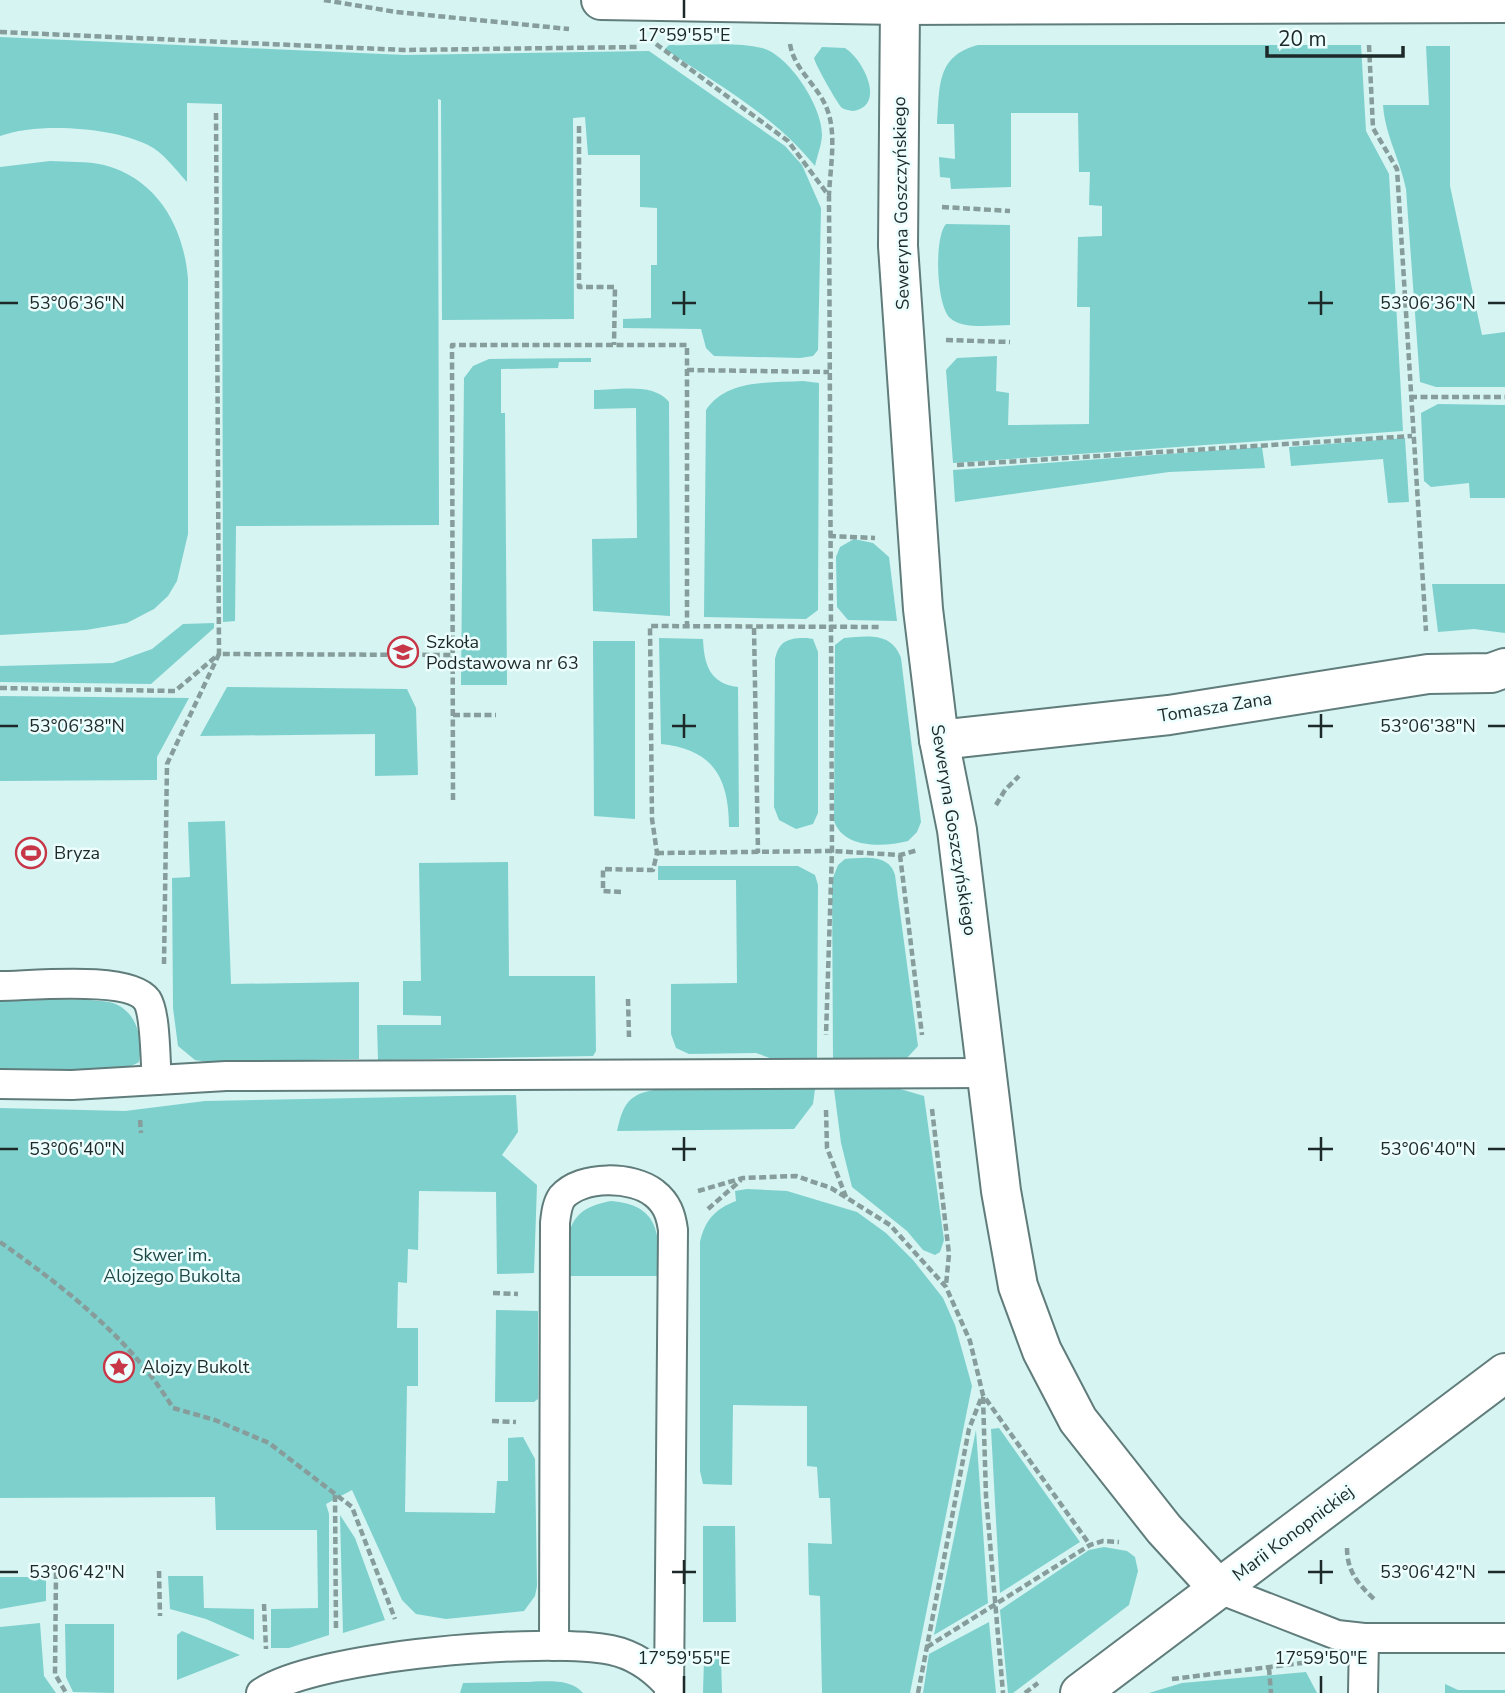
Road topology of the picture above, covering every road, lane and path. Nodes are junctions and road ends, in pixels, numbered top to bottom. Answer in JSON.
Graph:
{"nodes":[{"id":1,"x":601,"y":0,"type":"edge"},
{"id":2,"x":913,"y":3,"type":"edge"},
{"id":3,"x":1505,"y":3,"type":"edge"},
{"id":4,"x":788,"y":4,"type":"junction"},
{"id":5,"x":0,"y":32,"type":"edge"},
{"id":6,"x":654,"y":36,"type":"dead end"},
{"id":7,"x":1369,"y":36,"type":"dead end"},
{"id":8,"x":656,"y":47,"type":"junction"},
{"id":9,"x":216,"y":112,"type":"dead end"},
{"id":10,"x":579,"y":126,"type":"dead end"},
{"id":11,"x":829,"y":196,"type":"junction"},
{"id":12,"x":941,"y":207,"type":"dead end"},
{"id":13,"x":1010,"y":211,"type":"dead end"},
{"id":14,"x":934,"y":339,"type":"dead end"},
{"id":15,"x":1010,"y":342,"type":"dead end"},
{"id":16,"x":614,"y":345,"type":"junction"},
{"id":17,"x":687,"y":370,"type":"junction"},
{"id":18,"x":829,"y":372,"type":"junction"},
{"id":19,"x":1410,"y":397,"type":"junction"},
{"id":20,"x":1505,"y":397,"type":"edge"},
{"id":21,"x":1412,"y":436,"type":"junction"},
{"id":22,"x":955,"y":465,"type":"dead end"},
{"id":23,"x":687,"y":627,"type":"junction"},
{"id":24,"x":892,"y":627,"type":"dead end"},
{"id":25,"x":754,"y":628,"type":"junction"},
{"id":26,"x":830,"y":629,"type":"junction"},
{"id":27,"x":219,"y":654,"type":"junction"},
{"id":28,"x":453,"y":654,"type":"junction"},
{"id":29,"x":1500,"y":671,"type":"edge"},
{"id":30,"x":1428,"y":674,"type":"junction"},
{"id":31,"x":0,"y":688,"type":"edge"},
{"id":32,"x":453,"y":715,"type":"junction"},
{"id":33,"x":496,"y":715,"type":"dead end"},
{"id":34,"x":939,"y":740,"type":"junction"},
{"id":35,"x":1024,"y":773,"type":"dead end"},
{"id":36,"x":453,"y":800,"type":"dead end"},
{"id":37,"x":957,"y":830,"type":"junction"},
{"id":38,"x":832,"y":851,"type":"junction"},
{"id":39,"x":657,"y":853,"type":"junction"},
{"id":40,"x":758,"y":853,"type":"junction"},
{"id":41,"x":900,"y":855,"type":"junction"},
{"id":42,"x":621,"y":892,"type":"dead end"},
{"id":43,"x":0,"y":986,"type":"edge"},
{"id":44,"x":139,"y":993,"type":"junction"},
{"id":45,"x":987,"y":1073,"type":"junction"},
{"id":46,"x":825,"y":1074,"type":"junction"},
{"id":47,"x":928,"y":1074,"type":"junction"},
{"id":48,"x":157,"y":1080,"type":"junction"},
{"id":49,"x":0,"y":1084,"type":"edge"},
{"id":50,"x":846,"y":1197,"type":"junction"},
{"id":51,"x":664,"y":1204,"type":"junction"},
{"id":52,"x":0,"y":1241,"type":"edge"},
{"id":53,"x":946,"y":1287,"type":"junction"},
{"id":54,"x":1505,"y":1373,"type":"edge"},
{"id":55,"x":982,"y":1395,"type":"junction"},
{"id":56,"x":335,"y":1494,"type":"junction"},
{"id":57,"x":1347,"y":1540,"type":"dead end"},
{"id":58,"x":1130,"y":1543,"type":"dead end"},
{"id":59,"x":1090,"y":1545,"type":"junction"},
{"id":60,"x":159,"y":1571,"type":"dead end"},
{"id":61,"x":56,"y":1572,"type":"dead end"},
{"id":62,"x":1219,"y":1589,"type":"junction"},
{"id":63,"x":264,"y":1604,"type":"dead end"},
{"id":64,"x":994,"y":1606,"type":"junction"},
{"id":65,"x":160,"y":1616,"type":"dead end"},
{"id":66,"x":1350,"y":1637,"type":"junction"},
{"id":67,"x":1505,"y":1637,"type":"edge"},
{"id":68,"x":337,"y":1642,"type":"dead end"},
{"id":69,"x":554,"y":1646,"type":"junction"},
{"id":70,"x":927,"y":1647,"type":"junction"},
{"id":71,"x":405,"y":1655,"type":"junction"},
{"id":72,"x":266,"y":1657,"type":"dead end"},
{"id":73,"x":1269,"y":1668,"type":"junction"},
{"id":74,"x":1162,"y":1680,"type":"dead end"},
{"id":75,"x":669,"y":1689,"type":"edge"},
{"id":76,"x":66,"y":1693,"type":"edge"},
{"id":77,"x":261,"y":1693,"type":"edge"},
{"id":78,"x":918,"y":1693,"type":"edge"},
{"id":79,"x":1003,"y":1693,"type":"edge"},
{"id":80,"x":1080,"y":1693,"type":"edge"},
{"id":81,"x":1271,"y":1693,"type":"edge"},
{"id":82,"x":1363,"y":1693,"type":"edge"}],
"edges":[{"from":1,"to":4,"type":"street"},
{"from":2,"to":3,"type":"street"},
{"from":2,"to":4,"type":"street"},
{"from":2,"to":34,"type":"street","name":"Seweryna Goszczyńskiego"},
{"from":4,"to":11,"type":"path"},
{"from":5,"to":8,"type":"path"},
{"from":6,"to":8,"type":"path"},
{"from":7,"to":19,"type":"path"},
{"from":8,"to":11,"type":"path"},
{"from":9,"to":27,"type":"path"},
{"from":10,"to":16,"type":"path"},
{"from":11,"to":18,"type":"path"},
{"from":12,"to":13,"type":"path"},
{"from":14,"to":15,"type":"path"},
{"from":16,"to":17,"type":"path"},
{"from":16,"to":28,"type":"path"},
{"from":17,"to":18,"type":"path"},
{"from":17,"to":23,"type":"path"},
{"from":18,"to":26,"type":"path"},
{"from":19,"to":20,"type":"path"},
{"from":19,"to":21,"type":"path"},
{"from":21,"to":22,"type":"path"},
{"from":21,"to":30,"type":"path"},
{"from":23,"to":25,"type":"path"},
{"from":23,"to":39,"type":"path"},
{"from":24,"to":26,"type":"path"},
{"from":25,"to":26,"type":"path"},
{"from":25,"to":40,"type":"path"},
{"from":26,"to":38,"type":"path"},
{"from":27,"to":28,"type":"path"},
{"from":27,"to":31,"type":"path"},
{"from":27,"to":44,"type":"path"},
{"from":28,"to":32,"type":"path"},
{"from":29,"to":30,"type":"street","name":"Tomasza Zana"},
{"from":30,"to":34,"type":"street","name":"Tomasza Zana"},
{"from":32,"to":33,"type":"path"},
{"from":32,"to":36,"type":"path"},
{"from":34,"to":37,"type":"street","name":"Seweryna Goszczyńskiego"},
{"from":35,"to":37,"type":"path"},
{"from":37,"to":41,"type":"path"},
{"from":37,"to":45,"type":"street","name":"Seweryna Goszczyńskiego"},
{"from":38,"to":40,"type":"path"},
{"from":38,"to":41,"type":"path"},
{"from":38,"to":46,"type":"path"},
{"from":39,"to":40,"type":"path"},
{"from":39,"to":42,"type":"path"},
{"from":41,"to":47,"type":"path"},
{"from":43,"to":44,"type":"lane"},
{"from":44,"to":48,"type":"lane"},
{"from":45,"to":47,"type":"lane"},
{"from":45,"to":62,"type":"street","name":"Seweryna Goszczyńskiego"},
{"from":46,"to":47,"type":"lane"},
{"from":46,"to":48,"type":"lane"},
{"from":46,"to":50,"type":"path"},
{"from":47,"to":53,"type":"path"},
{"from":48,"to":49,"type":"lane"},
{"from":50,"to":51,"type":"path"},
{"from":50,"to":53,"type":"path"},
{"from":51,"to":69,"type":"lane"},
{"from":51,"to":75,"type":"lane"},
{"from":52,"to":56,"type":"path"},
{"from":53,"to":55,"type":"path"},
{"from":54,"to":62,"type":"street","name":"Marii Konopnickiej"},
{"from":55,"to":59,"type":"path"},
{"from":55,"to":64,"type":"path"},
{"from":55,"to":70,"type":"path"},
{"from":56,"to":68,"type":"path"},
{"from":56,"to":71,"type":"path"},
{"from":57,"to":66,"type":"path"},
{"from":58,"to":59,"type":"path"},
{"from":59,"to":64,"type":"path"},
{"from":60,"to":65,"type":"path"},
{"from":61,"to":76,"type":"path"},
{"from":62,"to":66,"type":"lane"},
{"from":62,"to":80,"type":"street","name":"Marii Konopnickiej"},
{"from":63,"to":72,"type":"path"},
{"from":64,"to":70,"type":"path"},
{"from":64,"to":79,"type":"path"},
{"from":66,"to":67,"type":"lane"},
{"from":66,"to":73,"type":"path"},
{"from":66,"to":82,"type":"lane"},
{"from":69,"to":71,"type":"lane"},
{"from":69,"to":75,"type":"lane"},
{"from":70,"to":78,"type":"path"},
{"from":71,"to":77,"type":"lane"},
{"from":73,"to":74,"type":"path"},
{"from":73,"to":81,"type":"path"}]}
